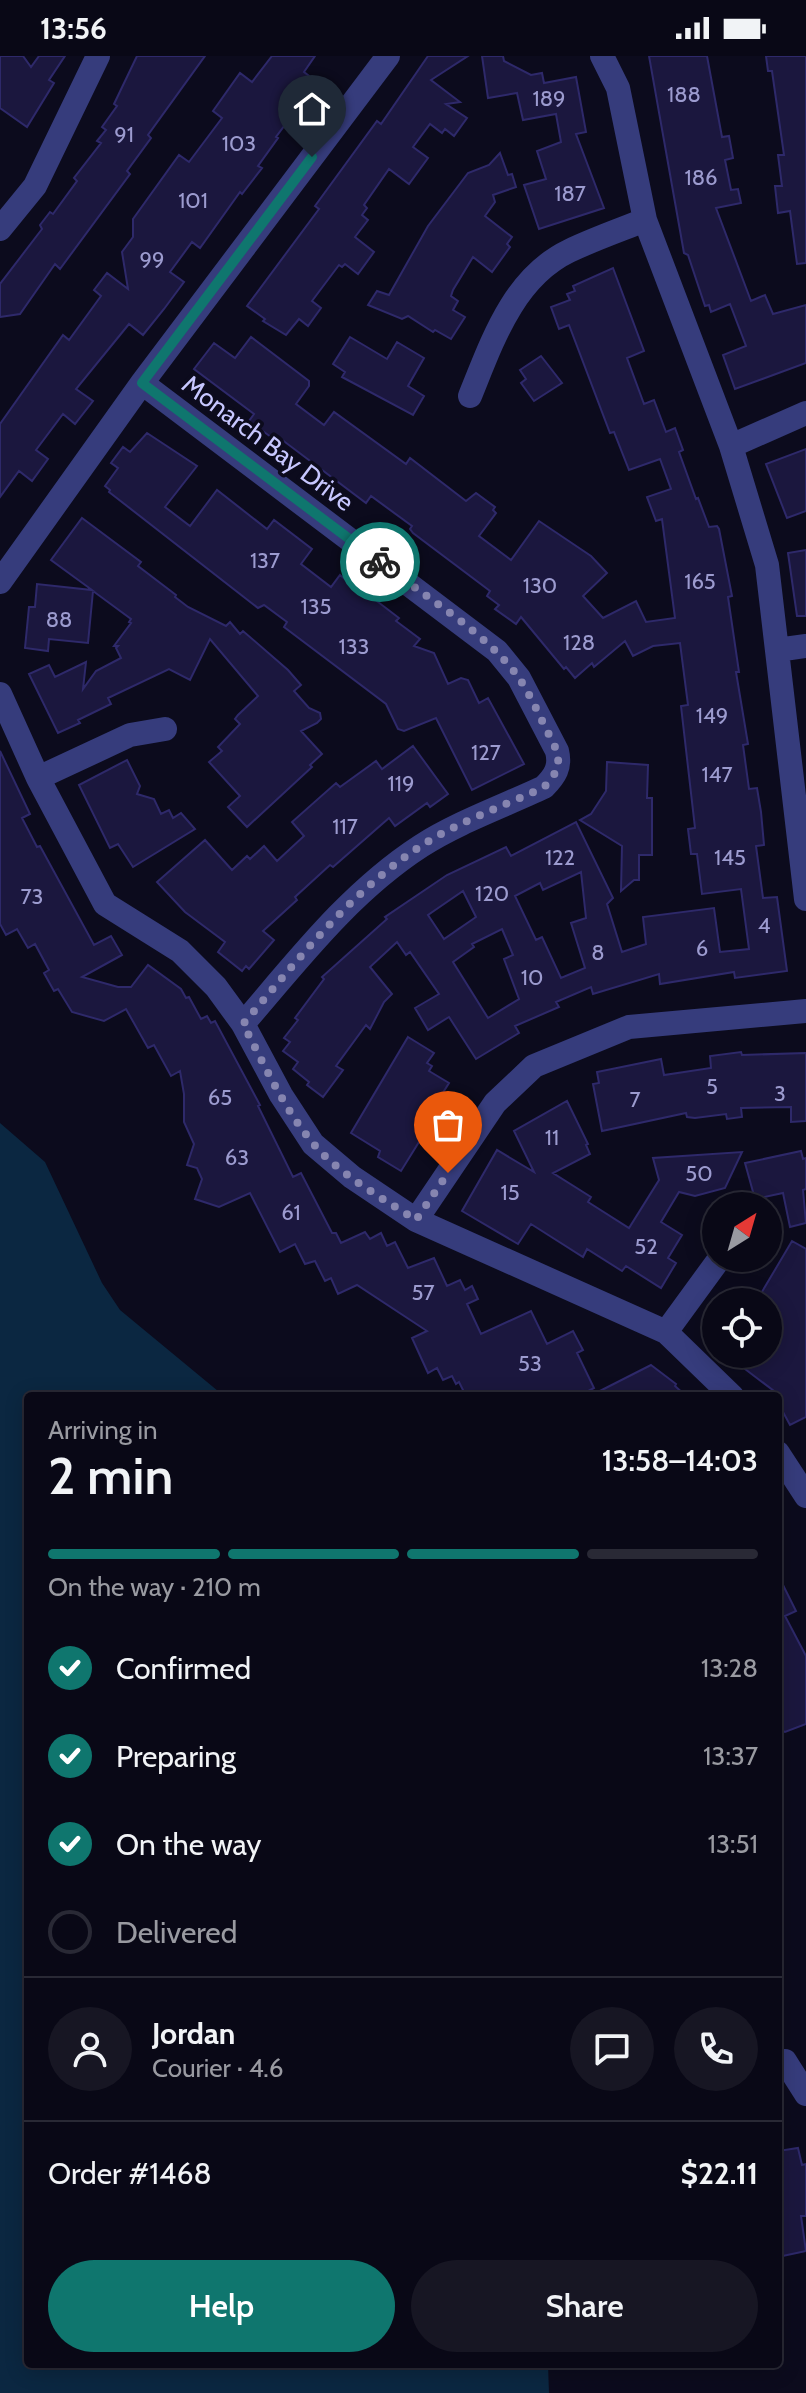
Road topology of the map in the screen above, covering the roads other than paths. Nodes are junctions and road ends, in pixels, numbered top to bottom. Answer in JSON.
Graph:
{"nodes":[{"id":1,"x":98,"y":56,"type":"edge"},
{"id":2,"x":388,"y":56,"type":"edge"},
{"id":3,"x":602,"y":56,"type":"edge"},
{"id":4,"x":645,"y":220,"type":"junction"},
{"id":5,"x":0,"y":229,"type":"edge"},
{"id":6,"x":142,"y":383,"type":"junction"},
{"id":7,"x":470,"y":396,"type":"dead end"},
{"id":8,"x":806,"y":413,"type":"edge"},
{"id":9,"x":731,"y":446,"type":"junction"},
{"id":10,"x":0,"y":582,"type":"edge"},
{"id":11,"x":806,"y":646,"type":"edge"},
{"id":12,"x":777,"y":650,"type":"junction"},
{"id":13,"x":0,"y":694,"type":"edge"},
{"id":14,"x":165,"y":729,"type":"dead end"},
{"id":15,"x":38,"y":778,"type":"junction"},
{"id":16,"x":806,"y":899,"type":"edge"},
{"id":17,"x":806,"y":1011,"type":"edge"},
{"id":18,"x":243,"y":1024,"type":"junction"},
{"id":19,"x":416,"y":1220,"type":"junction"},
{"id":20,"x":710,"y":1272,"type":"edge"},
{"id":21,"x":666,"y":1332,"type":"junction"},
{"id":22,"x":728,"y":1392,"type":"edge"},
{"id":23,"x":782,"y":1459,"type":"edge"},
{"id":24,"x":806,"y":1496,"type":"edge"},
{"id":25,"x":785,"y":2061,"type":"dead end"},
{"id":26,"x":806,"y":2094,"type":"edge"}],
"edges":[{"from":1,"to":5,"type":"street"},
{"from":2,"to":6,"type":"street","name":"Monarch Bay Drive"},
{"from":3,"to":4,"type":"street"},
{"from":4,"to":7,"type":"street"},
{"from":4,"to":9,"type":"street"},
{"from":6,"to":10,"type":"street","name":"Monarch Bay Drive"},
{"from":6,"to":18,"type":"street","name":"Monarch Bay Drive"},
{"from":8,"to":9,"type":"street"},
{"from":9,"to":12,"type":"street"},
{"from":11,"to":12,"type":"street"},
{"from":12,"to":16,"type":"street"},
{"from":13,"to":15,"type":"street"},
{"from":14,"to":15,"type":"street"},
{"from":15,"to":18,"type":"street"},
{"from":17,"to":19,"type":"street"},
{"from":18,"to":19,"type":"street"},
{"from":19,"to":21,"type":"street"},
{"from":20,"to":21,"type":"street"},
{"from":21,"to":22,"type":"street"},
{"from":23,"to":24,"type":"street"},
{"from":25,"to":26,"type":"street"}]}
